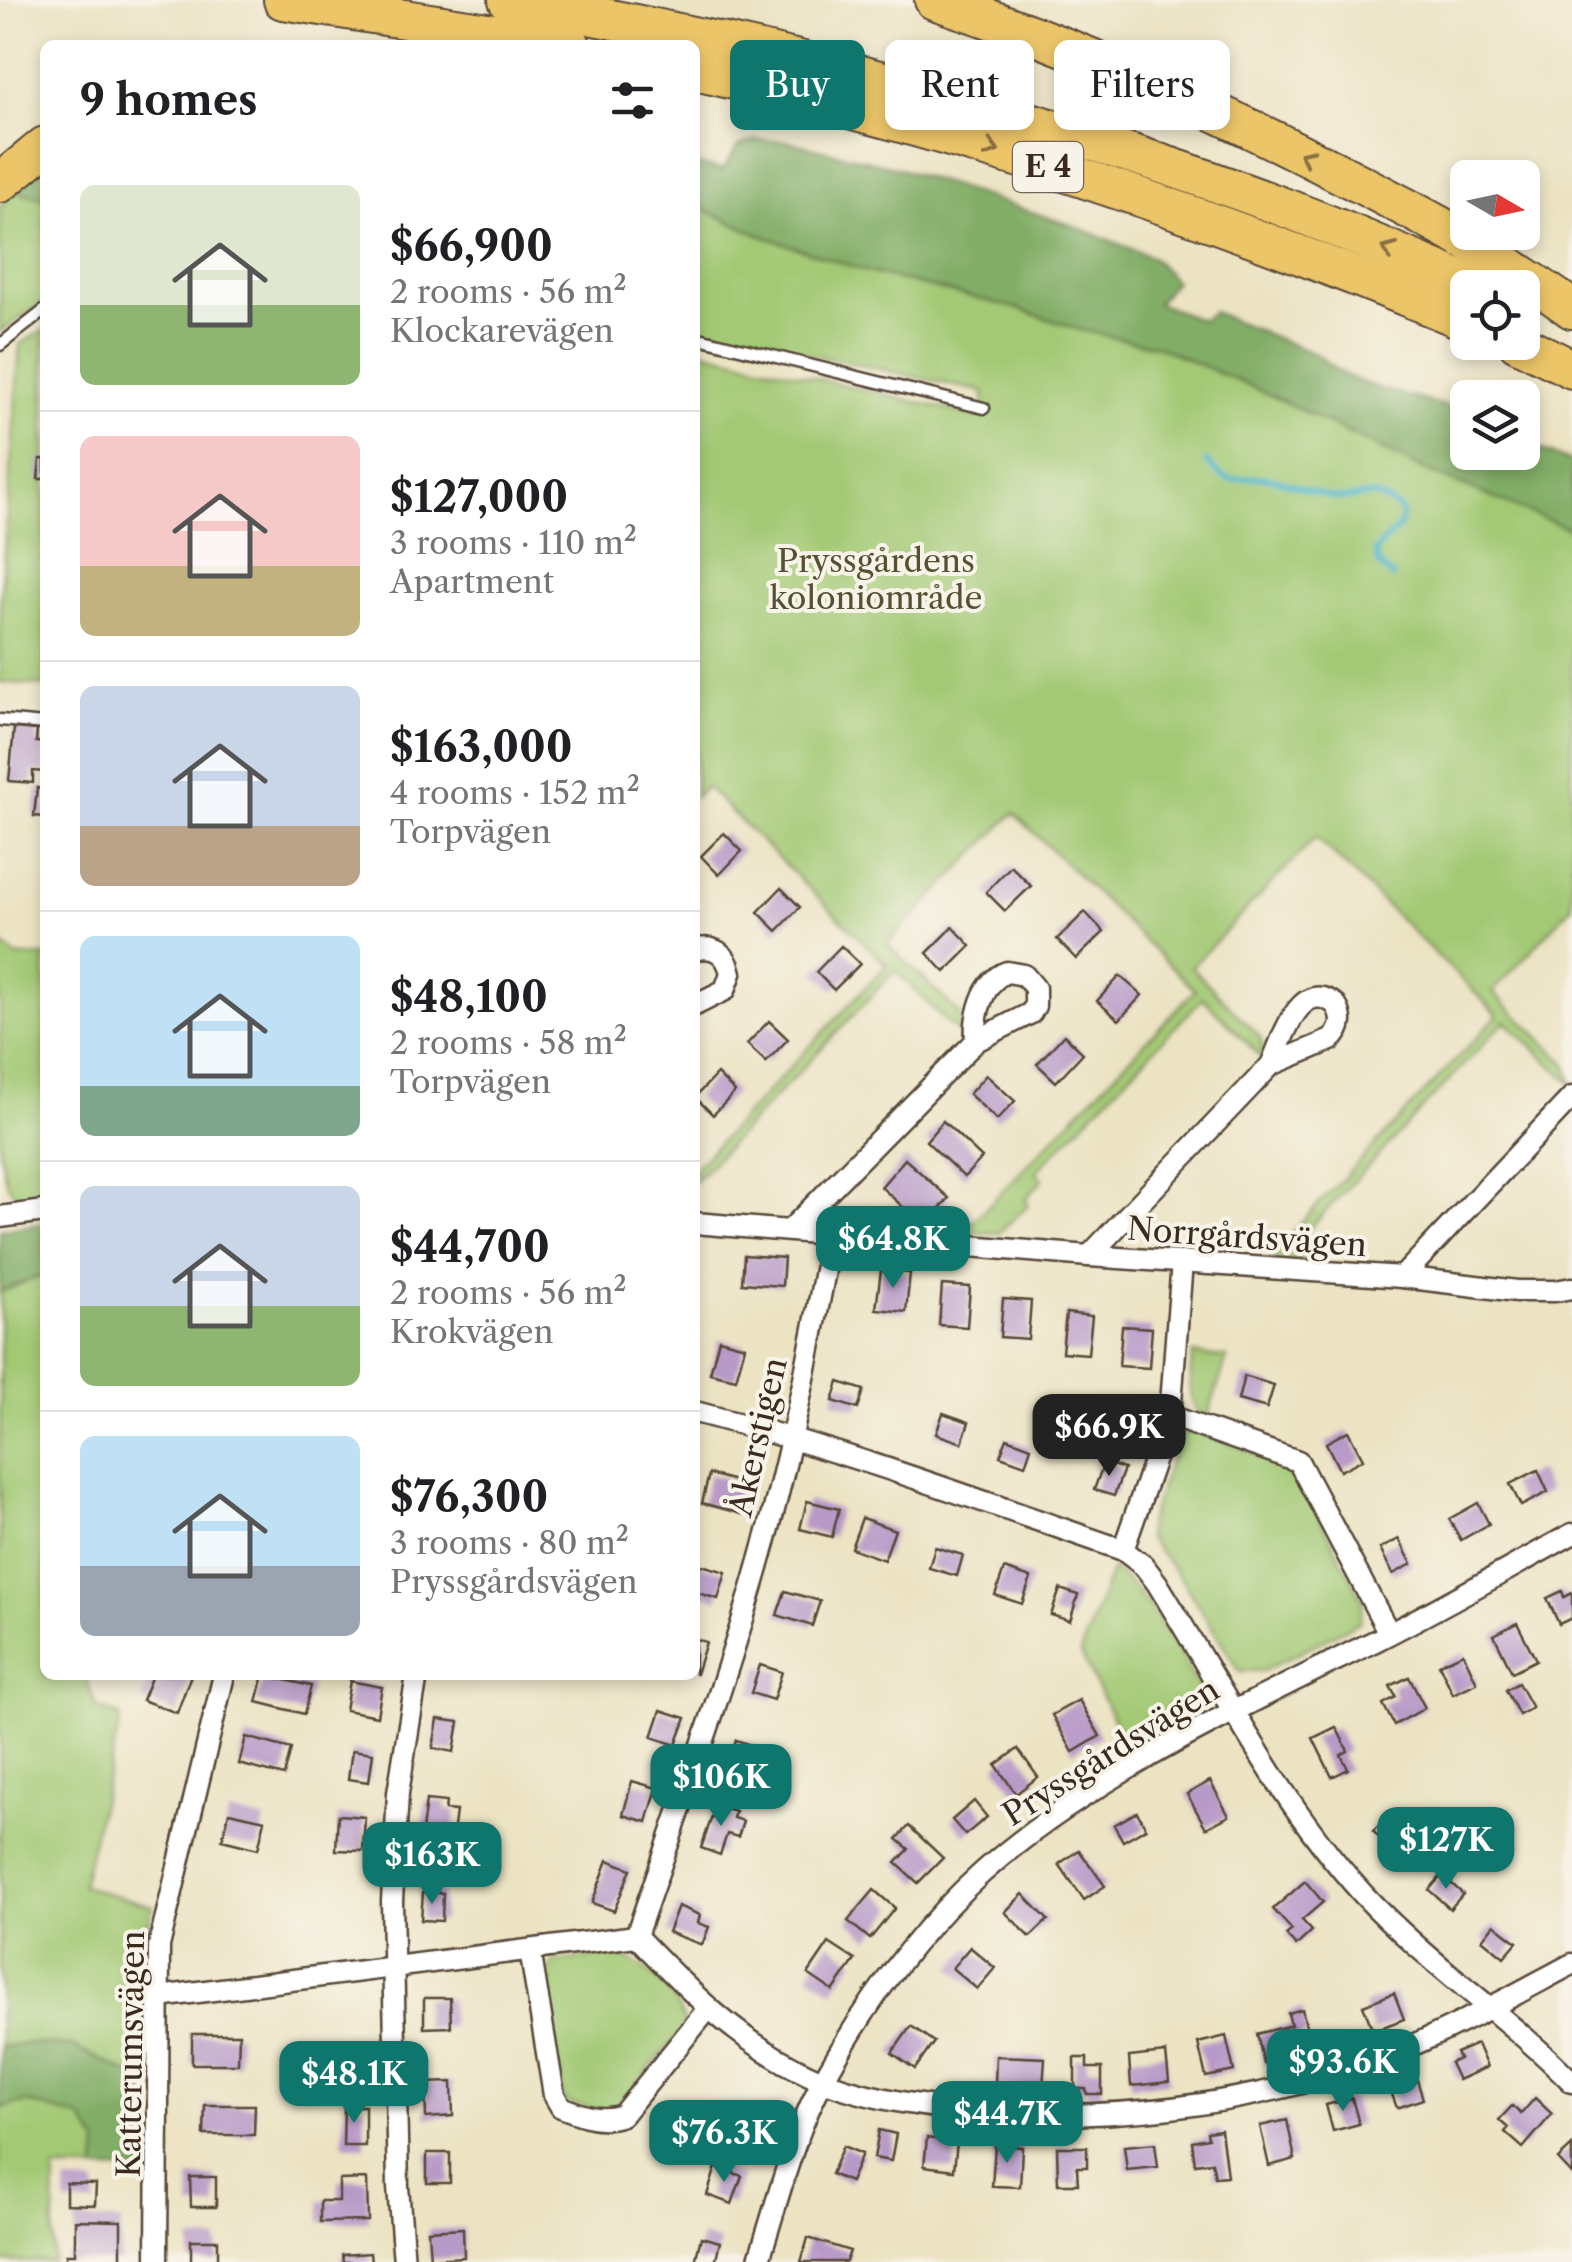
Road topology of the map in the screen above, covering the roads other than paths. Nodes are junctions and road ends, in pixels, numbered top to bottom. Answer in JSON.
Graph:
{"nodes":[{"id":1,"x":283,"y":0,"type":"edge"},
{"id":2,"x":508,"y":0,"type":"edge"},
{"id":3,"x":934,"y":0,"type":"edge"},
{"id":4,"x":538,"y":40,"type":"edge"},
{"id":5,"x":700,"y":72,"type":"edge"},
{"id":6,"x":40,"y":150,"type":"edge"},
{"id":7,"x":0,"y":183,"type":"edge"},
{"id":8,"x":1450,"y":276,"type":"edge"},
{"id":9,"x":1572,"y":309,"type":"edge"},
{"id":10,"x":40,"y":313,"type":"edge"},
{"id":11,"x":1540,"y":314,"type":"edge"},
{"id":12,"x":1450,"y":315,"type":"edge"},
{"id":13,"x":1572,"y":328,"type":"edge"},
{"id":14,"x":700,"y":337,"type":"edge"},
{"id":15,"x":0,"y":345,"type":"edge"},
{"id":16,"x":1540,"y":353,"type":"edge"},
{"id":17,"x":1572,"y":368,"type":"edge"},
{"id":18,"x":984,"y":408,"type":"dead end"},
{"id":19,"x":0,"y":720,"type":"edge"},
{"id":20,"x":40,"y":724,"type":"edge"},
{"id":21,"x":700,"y":949,"type":"edge"},
{"id":22,"x":700,"y":1002,"type":"edge"},
{"id":23,"x":976,"y":1041,"type":"dead end"},
{"id":24,"x":1270,"y":1065,"type":"dead end"},
{"id":25,"x":1572,"y":1097,"type":"edge"},
{"id":26,"x":40,"y":1212,"type":"edge"},
{"id":27,"x":0,"y":1216,"type":"edge"},
{"id":28,"x":700,"y":1222,"type":"edge"},
{"id":29,"x":790,"y":1230,"type":"junction"},
{"id":30,"x":832,"y":1234,"type":"junction"},
{"id":31,"x":1089,"y":1256,"type":"junction"},
{"id":32,"x":1182,"y":1262,"type":"junction"},
{"id":33,"x":1402,"y":1278,"type":"junction"},
{"id":34,"x":1572,"y":1288,"type":"edge"},
{"id":35,"x":700,"y":1413,"type":"edge"},
{"id":36,"x":1170,"y":1416,"type":"junction"},
{"id":37,"x":792,"y":1437,"type":"junction"},
{"id":38,"x":1572,"y":1534,"type":"edge"},
{"id":39,"x":1123,"y":1550,"type":"junction"},
{"id":40,"x":1389,"y":1633,"type":"junction"},
{"id":41,"x":223,"y":1680,"type":"edge"},
{"id":42,"x":416,"y":1680,"type":"edge"},
{"id":43,"x":1235,"y":1710,"type":"junction"},
{"id":44,"x":636,"y":1936,"type":"junction"},
{"id":45,"x":530,"y":1950,"type":"junction"},
{"id":46,"x":1572,"y":1964,"type":"edge"},
{"id":47,"x":393,"y":1967,"type":"junction"},
{"id":48,"x":159,"y":1996,"type":"junction"},
{"id":49,"x":1489,"y":2008,"type":"junction"},
{"id":50,"x":707,"y":2010,"type":"junction"},
{"id":51,"x":823,"y":2080,"type":"junction"},
{"id":52,"x":1572,"y":2082,"type":"edge"},
{"id":53,"x":157,"y":2262,"type":"edge"},
{"id":54,"x":404,"y":2262,"type":"edge"},
{"id":55,"x":758,"y":2262,"type":"edge"}],
"edges":[{"from":1,"to":4,"type":"highway"},
{"from":8,"to":2,"type":"highway","number":"E 4","one_way":true},
{"from":9,"to":3,"type":"highway","one_way":true},
{"from":5,"to":12,"type":"highway","number":"E 4","one_way":true},
{"from":6,"to":7,"type":"highway"},
{"from":10,"to":15,"type":"lane"},
{"from":11,"to":13,"type":"highway"},
{"from":14,"to":18,"type":"lane"},
{"from":16,"to":17,"type":"highway"},
{"from":19,"to":20,"type":"lane"},
{"from":21,"to":22,"type":"street"},
{"from":23,"to":29,"type":"street"},
{"from":24,"to":31,"type":"street","name":"Norrgårdsvägen"},
{"from":25,"to":33,"type":"street","name":"Norrgårdsvägen"},
{"from":26,"to":27,"type":"street"},
{"from":28,"to":29,"type":"street","name":"Norrgårdsvägen"},
{"from":29,"to":30,"type":"street","name":"Norrgårdsvägen"},
{"from":30,"to":31,"type":"street","name":"Norrgårdsvägen"},
{"from":30,"to":37,"type":"street","name":"Åkerstigen"},
{"from":31,"to":32,"type":"street","name":"Norrgårdsvägen"},
{"from":32,"to":33,"type":"street","name":"Norrgårdsvägen"},
{"from":32,"to":36,"type":"street"},
{"from":33,"to":34,"type":"street","name":"Norrgårdsvägen"},
{"from":35,"to":37,"type":"street"},
{"from":36,"to":39,"type":"street"},
{"from":36,"to":40,"type":"street"},
{"from":37,"to":39,"type":"street"},
{"from":37,"to":44,"type":"street","name":"Åkerstigen"},
{"from":38,"to":40,"type":"street","name":"Pryssgårdsvägen"},
{"from":39,"to":43,"type":"street"},
{"from":40,"to":43,"type":"street","name":"Pryssgårdsvägen"},
{"from":41,"to":48,"type":"street","name":"Katterumsvägen"},
{"from":42,"to":47,"type":"street"},
{"from":43,"to":49,"type":"street"},
{"from":43,"to":51,"type":"street","name":"Pryssgårdsvägen"},
{"from":44,"to":45,"type":"street"},
{"from":44,"to":50,"type":"street"},
{"from":45,"to":47,"type":"street"},
{"from":45,"to":50,"type":"street"},
{"from":46,"to":49,"type":"street"},
{"from":47,"to":48,"type":"street"},
{"from":47,"to":54,"type":"street"},
{"from":48,"to":53,"type":"street","name":"Katterumsvägen"},
{"from":49,"to":51,"type":"street"},
{"from":49,"to":52,"type":"street"},
{"from":50,"to":51,"type":"street"},
{"from":51,"to":55,"type":"street","name":"Pryssgårdsvägen"}]}
